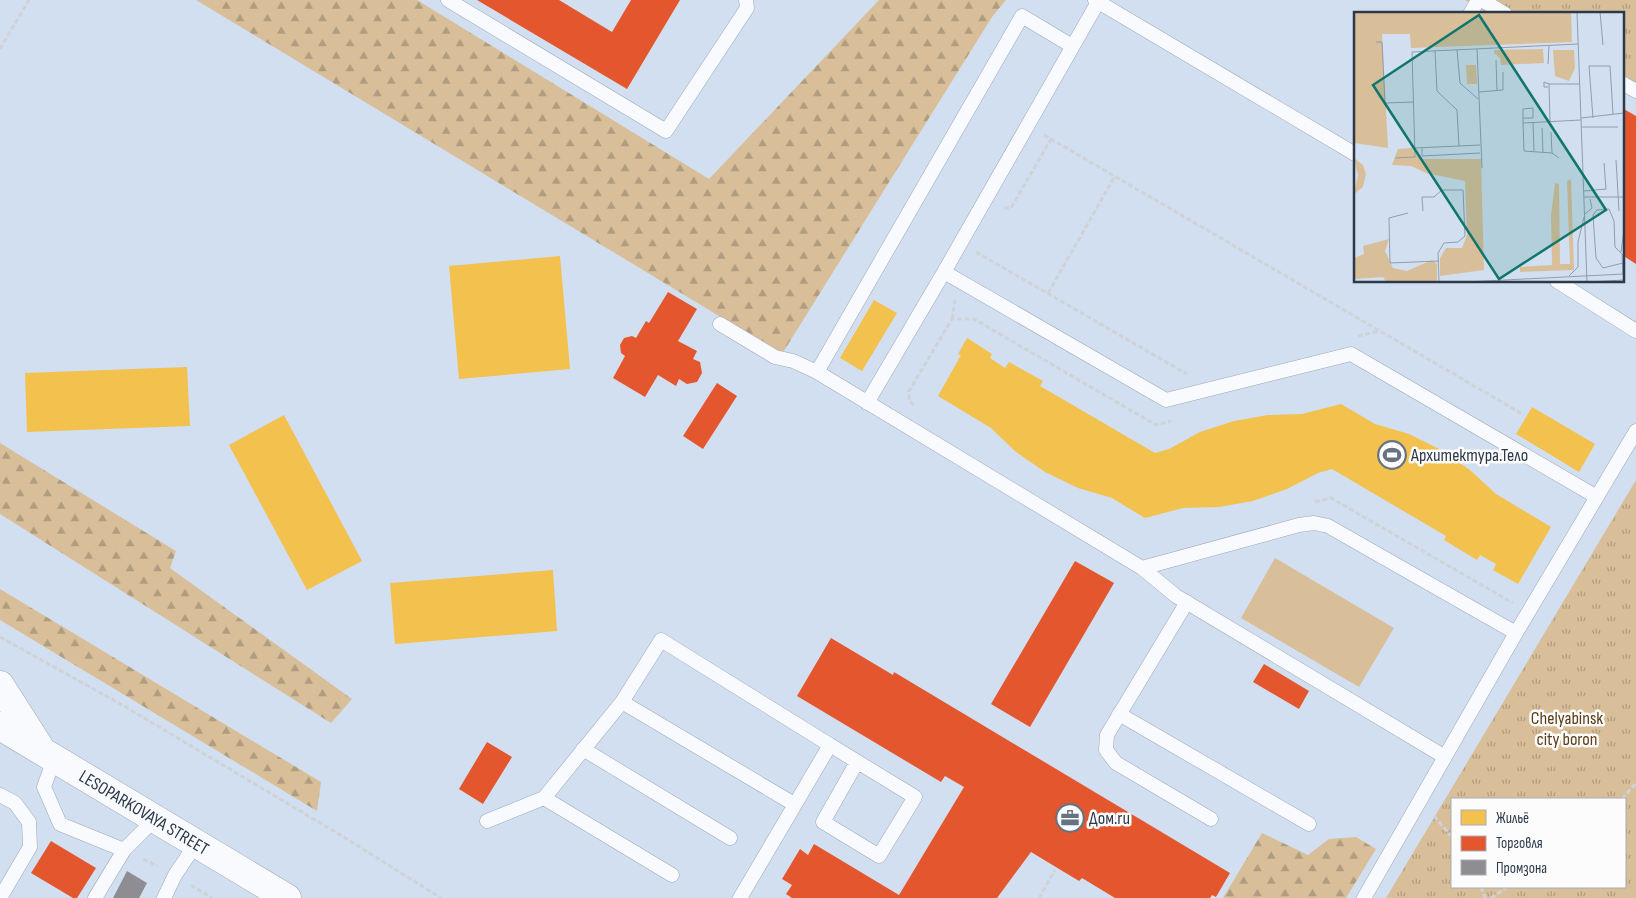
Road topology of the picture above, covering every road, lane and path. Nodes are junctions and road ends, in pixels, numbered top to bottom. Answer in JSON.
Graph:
{"nodes":[{"id":1,"x":29,"y":0,"type":"edge"},
{"id":2,"x":448,"y":0,"type":"edge"},
{"id":3,"x":746,"y":0,"type":"edge"},
{"id":4,"x":1480,"y":0,"type":"edge"},
{"id":5,"x":1096,"y":1,"type":"edge"},
{"id":6,"x":1471,"y":12,"type":"edge"},
{"id":7,"x":1501,"y":12,"type":"edge"},
{"id":8,"x":1072,"y":46,"type":"junction"},
{"id":9,"x":0,"y":49,"type":"edge"},
{"id":10,"x":1624,"y":84,"type":"edge"},
{"id":11,"x":1636,"y":91,"type":"edge"},
{"id":12,"x":1028,"y":126,"type":"junction"},
{"id":13,"x":1354,"y":153,"type":"edge"},
{"id":14,"x":1116,"y":176,"type":"junction"},
{"id":15,"x":961,"y":243,"type":"junction"},
{"id":16,"x":944,"y":272,"type":"junction"},
{"id":17,"x":1559,"y":282,"type":"edge"},
{"id":18,"x":1048,"y":293,"type":"junction"},
{"id":19,"x":720,"y":324,"type":"dead end"},
{"id":20,"x":1379,"y":330,"type":"junction"},
{"id":21,"x":1636,"y":331,"type":"edge"},
{"id":22,"x":1351,"y":338,"type":"dead end"},
{"id":23,"x":817,"y":372,"type":"junction"},
{"id":24,"x":1194,"y":374,"type":"dead end"},
{"id":25,"x":867,"y":403,"type":"junction"},
{"id":26,"x":914,"y":406,"type":"dead end"},
{"id":27,"x":1524,"y":415,"type":"dead end"},
{"id":28,"x":1175,"y":420,"type":"dead end"},
{"id":29,"x":1636,"y":431,"type":"edge"},
{"id":30,"x":1597,"y":497,"type":"junction"},
{"id":31,"x":1312,"y":503,"type":"dead end"},
{"id":32,"x":1142,"y":568,"type":"junction"},
{"id":33,"x":1186,"y":602,"type":"junction"},
{"id":34,"x":1529,"y":612,"type":"junction"},
{"id":35,"x":1516,"y":633,"type":"junction"},
{"id":36,"x":0,"y":637,"type":"edge"},
{"id":37,"x":0,"y":685,"type":"edge"},
{"id":38,"x":622,"y":702,"type":"junction"},
{"id":39,"x":1119,"y":714,"type":"junction"},
{"id":40,"x":0,"y":726,"type":"edge"},
{"id":41,"x":830,"y":745,"type":"junction"},
{"id":42,"x":584,"y":749,"type":"junction"},
{"id":43,"x":48,"y":755,"type":"junction"},
{"id":44,"x":1445,"y":757,"type":"junction"},
{"id":45,"x":858,"y":762,"type":"junction"},
{"id":46,"x":1636,"y":783,"type":"edge"},
{"id":47,"x":0,"y":794,"type":"edge"},
{"id":48,"x":544,"y":798,"type":"junction"},
{"id":49,"x":1623,"y":798,"type":"edge"},
{"id":50,"x":1420,"y":800,"type":"junction"},
{"id":51,"x":794,"y":804,"type":"junction"},
{"id":52,"x":155,"y":819,"type":"junction"},
{"id":53,"x":1211,"y":819,"type":"dead end"},
{"id":54,"x":487,"y":821,"type":"dead end"},
{"id":55,"x":1309,"y":824,"type":"dead end"},
{"id":56,"x":1451,"y":837,"type":"edge"},
{"id":57,"x":730,"y":838,"type":"dead end"},
{"id":58,"x":196,"y":844,"type":"junction"},
{"id":59,"x":124,"y":850,"type":"junction"},
{"id":60,"x":1055,"y":870,"type":"dead end"},
{"id":61,"x":672,"y":875,"type":"dead end"},
{"id":62,"x":1506,"y":888,"type":"edge"},
{"id":63,"x":0,"y":898,"type":"edge"},
{"id":64,"x":95,"y":898,"type":"edge"},
{"id":65,"x":164,"y":898,"type":"edge"},
{"id":66,"x":287,"y":898,"type":"edge"},
{"id":67,"x":441,"y":898,"type":"edge"},
{"id":68,"x":740,"y":898,"type":"edge"},
{"id":69,"x":1039,"y":898,"type":"edge"},
{"id":70,"x":1364,"y":898,"type":"edge"},
{"id":71,"x":1491,"y":898,"type":"edge"}],
"edges":[{"from":1,"to":9,"type":"path"},
{"from":2,"to":3,"type":"lane"},
{"from":4,"to":6,"type":"lane"},
{"from":4,"to":7,"type":"lane"},
{"from":5,"to":8,"type":"lane"},
{"from":5,"to":13,"type":"lane"},
{"from":8,"to":12,"type":"lane"},
{"from":8,"to":23,"type":"lane"},
{"from":10,"to":11,"type":"lane"},
{"from":12,"to":14,"type":"path"},
{"from":12,"to":15,"type":"lane"},
{"from":14,"to":18,"type":"path"},
{"from":14,"to":20,"type":"path"},
{"from":15,"to":16,"type":"lane"},
{"from":15,"to":18,"type":"path"},
{"from":16,"to":25,"type":"lane"},
{"from":16,"to":30,"type":"lane"},
{"from":17,"to":21,"type":"lane"},
{"from":18,"to":24,"type":"path"},
{"from":19,"to":23,"type":"lane"},
{"from":20,"to":22,"type":"path"},
{"from":20,"to":27,"type":"path"},
{"from":23,"to":25,"type":"lane"},
{"from":25,"to":32,"type":"lane"},
{"from":26,"to":28,"type":"path"},
{"from":29,"to":30,"type":"lane"},
{"from":30,"to":34,"type":"lane"},
{"from":31,"to":34,"type":"path"},
{"from":32,"to":33,"type":"lane"},
{"from":32,"to":35,"type":"lane"},
{"from":33,"to":39,"type":"lane"},
{"from":33,"to":44,"type":"lane"},
{"from":34,"to":35,"type":"lane"},
{"from":35,"to":44,"type":"lane"},
{"from":36,"to":67,"type":"path"},
{"from":37,"to":43,"type":"main road"},
{"from":38,"to":41,"type":"lane"},
{"from":38,"to":42,"type":"lane"},
{"from":38,"to":51,"type":"lane"},
{"from":39,"to":53,"type":"lane"},
{"from":39,"to":55,"type":"lane"},
{"from":40,"to":43,"type":"main road","name":"LESOPARKOVAYA STREET"},
{"from":41,"to":45,"type":"lane"},
{"from":41,"to":51,"type":"lane"},
{"from":42,"to":48,"type":"lane"},
{"from":42,"to":57,"type":"lane"},
{"from":43,"to":52,"type":"main road","name":"LESOPARKOVAYA STREET"},
{"from":43,"to":59,"type":"lane"},
{"from":44,"to":50,"type":"lane"},
{"from":45,"to":45,"type":"lane"},
{"from":46,"to":49,"type":"path"},
{"from":47,"to":63,"type":"lane"},
{"from":48,"to":54,"type":"lane"},
{"from":48,"to":61,"type":"lane"},
{"from":50,"to":56,"type":"path"},
{"from":50,"to":70,"type":"lane"},
{"from":51,"to":68,"type":"lane"},
{"from":52,"to":58,"type":"main road","name":"LESOPARKOVAYA STREET"},
{"from":52,"to":59,"type":"lane"},
{"from":58,"to":65,"type":"lane"},
{"from":58,"to":66,"type":"main road","name":"LESOPARKOVAYA STREET"},
{"from":59,"to":64,"type":"lane"},
{"from":60,"to":69,"type":"path"},
{"from":62,"to":71,"type":"path"}]}
